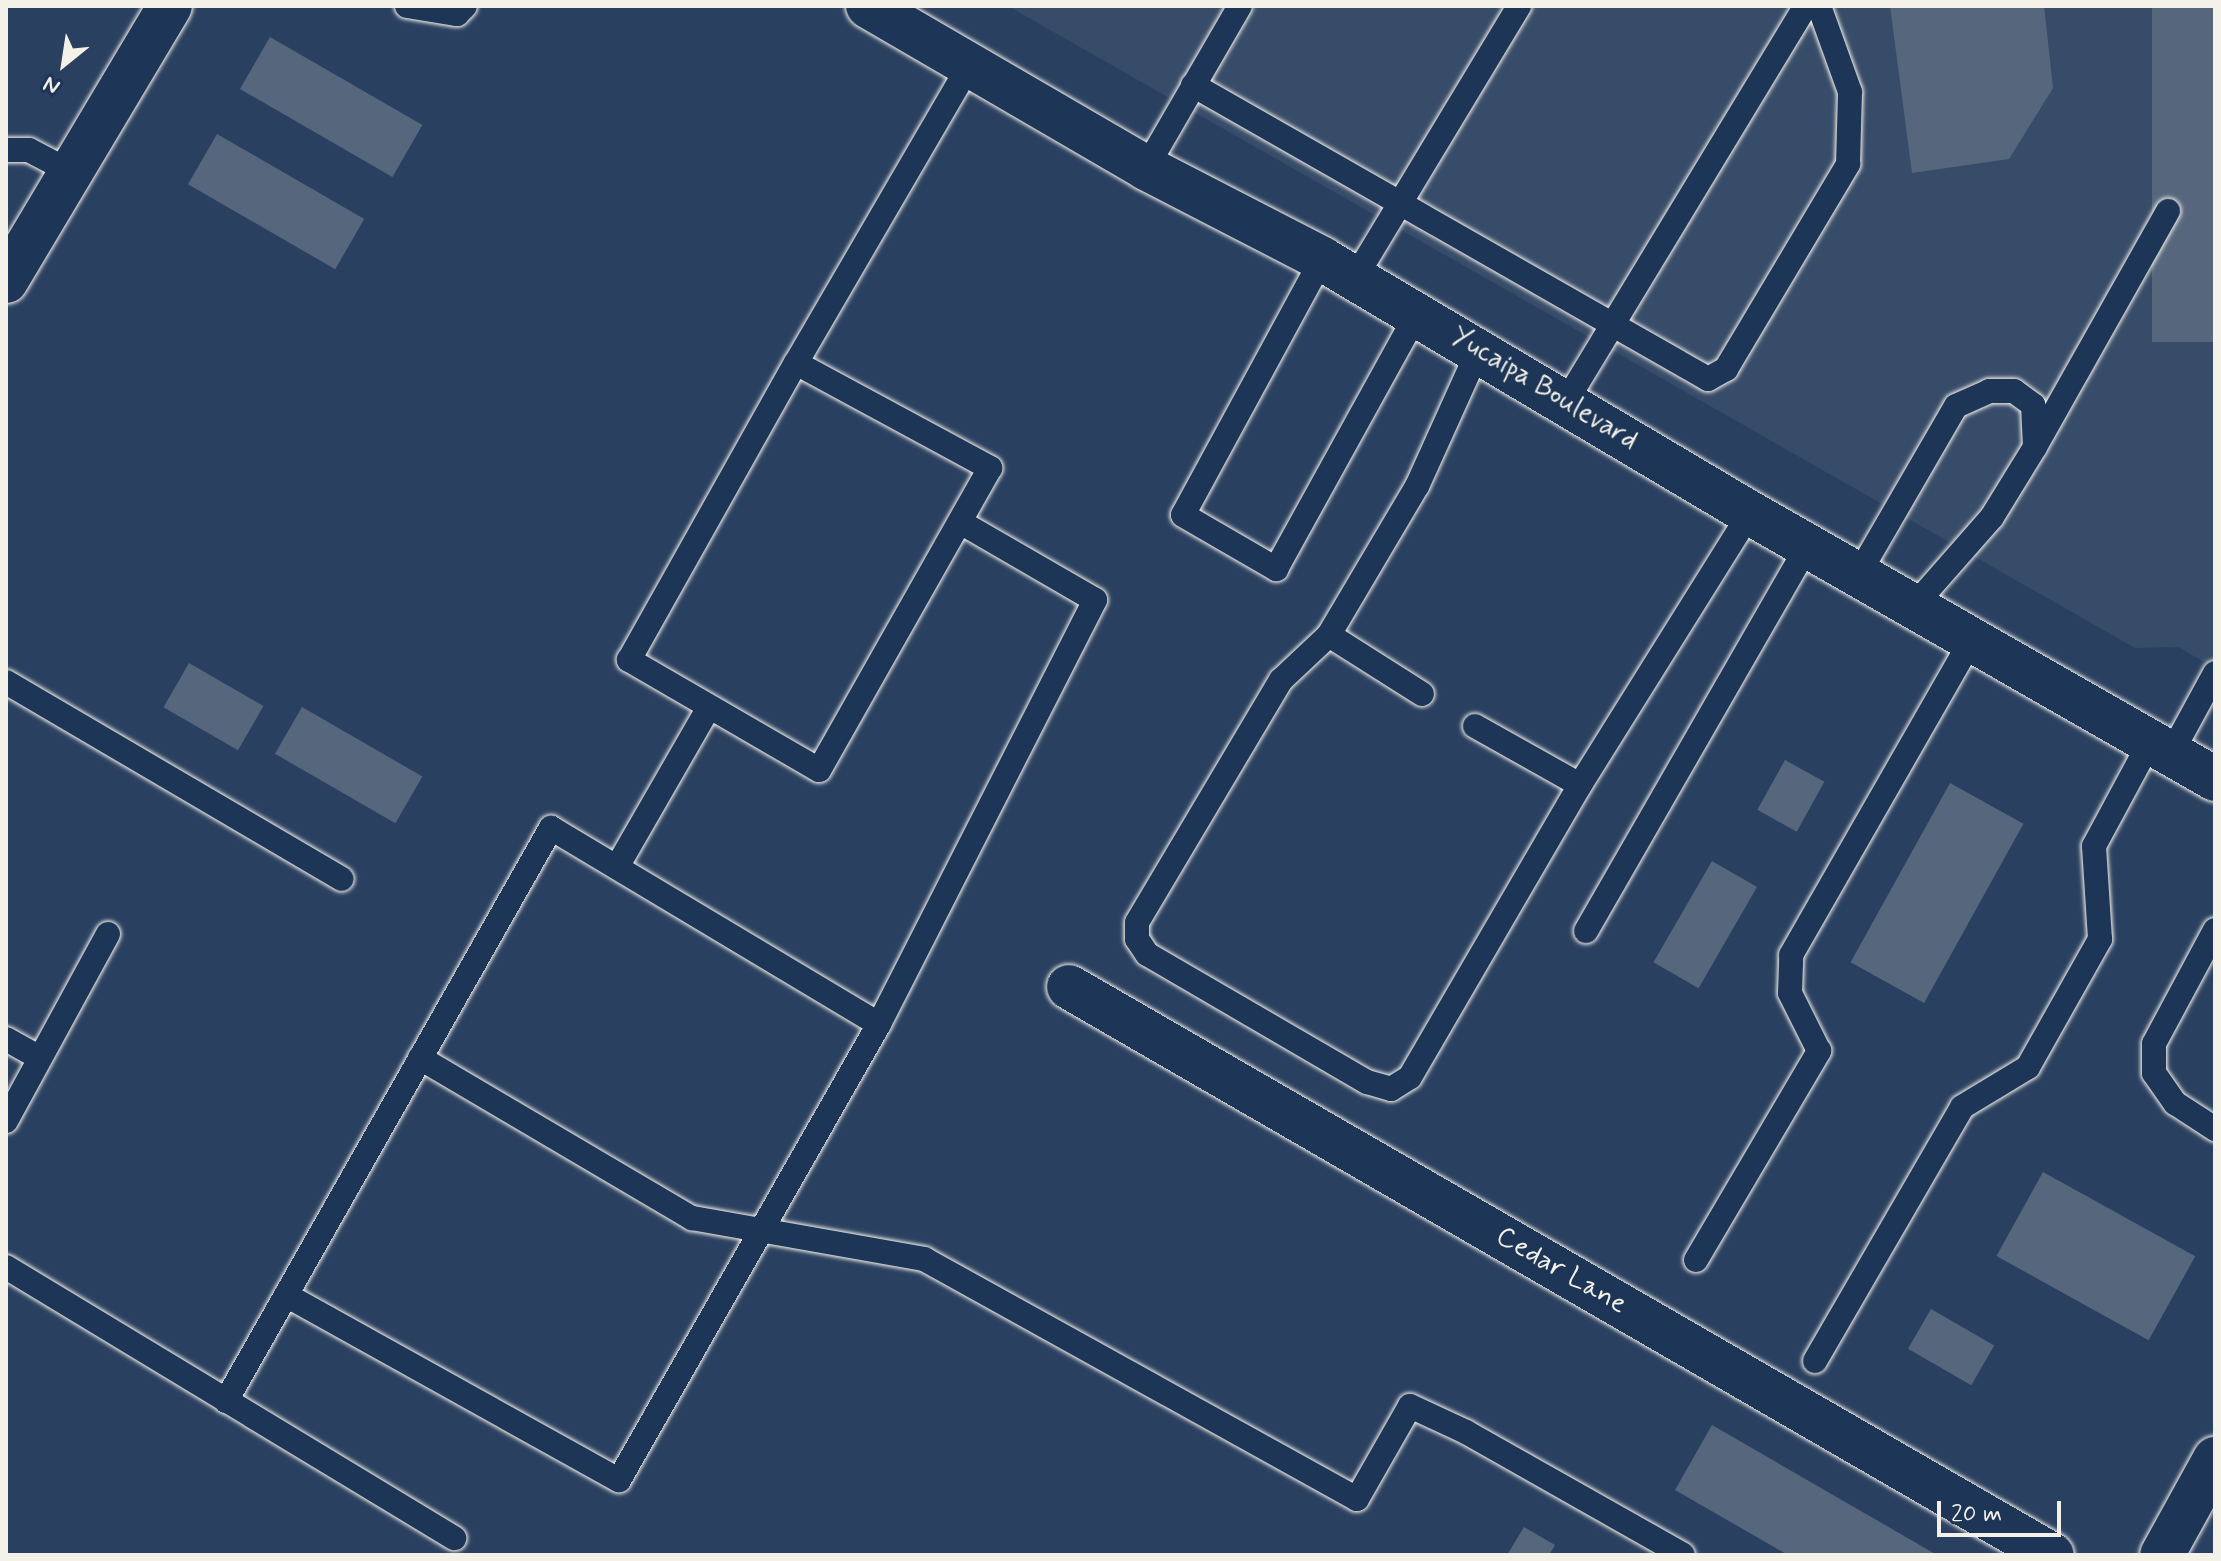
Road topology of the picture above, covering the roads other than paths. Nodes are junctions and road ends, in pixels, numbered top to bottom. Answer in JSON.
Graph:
{"nodes":[{"id":1,"x":170,"y":6,"type":"edge"},
{"id":2,"x":407,"y":6,"type":"edge"},
{"id":3,"x":465,"y":6,"type":"edge"},
{"id":4,"x":868,"y":6,"type":"edge"},
{"id":5,"x":1240,"y":6,"type":"edge"},
{"id":6,"x":1519,"y":6,"type":"edge"},
{"id":7,"x":1806,"y":6,"type":"edge"},
{"id":8,"x":1819,"y":6,"type":"edge"},
{"id":9,"x":970,"y":64,"type":"junction"},
{"id":10,"x":1193,"y":85,"type":"junction"},
{"id":11,"x":6,"y":150,"type":"edge"},
{"id":12,"x":1146,"y":168,"type":"junction"},
{"id":13,"x":71,"y":172,"type":"junction"},
{"id":14,"x":1399,"y":203,"type":"junction"},
{"id":15,"x":2168,"y":211,"type":"dead end"},
{"id":16,"x":1339,"y":269,"type":"junction"},
{"id":17,"x":6,"y":281,"type":"edge"},
{"id":18,"x":1417,"y":314,"type":"junction"},
{"id":19,"x":1614,"y":326,"type":"junction"},
{"id":20,"x":1479,"y":349,"type":"junction"},
{"id":21,"x":796,"y":363,"type":"junction"},
{"id":22,"x":1567,"y":400,"type":"junction"},
{"id":23,"x":2035,"y":447,"type":"junction"},
{"id":24,"x":1750,"y":513,"type":"junction"},
{"id":25,"x":962,"y":523,"type":"junction"},
{"id":26,"x":1807,"y":546,"type":"junction"},
{"id":27,"x":1858,"y":575,"type":"junction"},
{"id":28,"x":1913,"y":607,"type":"junction"},
{"id":29,"x":1329,"y":635,"type":"junction"},
{"id":30,"x":1971,"y":641,"type":"junction"},
{"id":31,"x":2215,"y":673,"type":"edge"},
{"id":32,"x":6,"y":682,"type":"edge"},
{"id":33,"x":1422,"y":694,"type":"dead end"},
{"id":34,"x":708,"y":709,"type":"junction"},
{"id":35,"x":1475,"y":726,"type":"dead end"},
{"id":36,"x":2160,"y":748,"type":"junction"},
{"id":37,"x":2215,"y":779,"type":"edge"},
{"id":38,"x":1580,"y":785,"type":"junction"},
{"id":39,"x":617,"y":867,"type":"junction"},
{"id":40,"x":342,"y":879,"type":"dead end"},
{"id":41,"x":2215,"y":930,"type":"edge"},
{"id":42,"x":1586,"y":931,"type":"dead end"},
{"id":43,"x":108,"y":934,"type":"dead end"},
{"id":44,"x":1069,"y":987,"type":"dead end"},
{"id":45,"x":879,"y":1024,"type":"junction"},
{"id":46,"x":6,"y":1039,"type":"edge"},
{"id":47,"x":40,"y":1058,"type":"junction"},
{"id":48,"x":420,"y":1058,"type":"junction"},
{"id":49,"x":6,"y":1121,"type":"edge"},
{"id":50,"x":2215,"y":1129,"type":"edge"},
{"id":51,"x":761,"y":1233,"type":"junction"},
{"id":52,"x":1696,"y":1260,"type":"dead end"},
{"id":53,"x":6,"y":1267,"type":"edge"},
{"id":54,"x":286,"y":1295,"type":"junction"},
{"id":55,"x":1815,"y":1361,"type":"dead end"},
{"id":56,"x":226,"y":1401,"type":"junction"},
{"id":57,"x":2215,"y":1459,"type":"edge"},
{"id":58,"x":454,"y":1538,"type":"dead end"},
{"id":59,"x":1683,"y":1555,"type":"edge"},
{"id":60,"x":2052,"y":1555,"type":"edge"},
{"id":61,"x":2162,"y":1555,"type":"edge"}],
"edges":[{"from":1,"to":13,"type":"street"},
{"from":2,"to":3,"type":"lane"},
{"from":4,"to":9,"type":"street","name":"Yucaipa Boulevard"},
{"from":5,"to":10,"type":"lane"},
{"from":6,"to":14,"type":"lane"},
{"from":7,"to":19,"type":"lane"},
{"from":8,"to":19,"type":"lane"},
{"from":9,"to":12,"type":"street","name":"Yucaipa Boulevard"},
{"from":9,"to":21,"type":"lane"},
{"from":10,"to":12,"type":"lane"},
{"from":10,"to":14,"type":"lane"},
{"from":11,"to":13,"type":"lane"},
{"from":12,"to":16,"type":"street","name":"Yucaipa Boulevard"},
{"from":13,"to":17,"type":"street"},
{"from":14,"to":16,"type":"lane"},
{"from":14,"to":19,"type":"lane"},
{"from":15,"to":23,"type":"lane"},
{"from":16,"to":18,"type":"street","name":"Yucaipa Boulevard"},
{"from":16,"to":18,"type":"lane"},
{"from":18,"to":20,"type":"street","name":"Yucaipa Boulevard"},
{"from":19,"to":22,"type":"lane"},
{"from":20,"to":22,"type":"street","name":"Yucaipa Boulevard"},
{"from":20,"to":29,"type":"lane"},
{"from":21,"to":25,"type":"lane"},
{"from":21,"to":34,"type":"lane"},
{"from":22,"to":24,"type":"street","name":"Yucaipa Boulevard"},
{"from":23,"to":27,"type":"lane"},
{"from":23,"to":28,"type":"lane"},
{"from":24,"to":26,"type":"street","name":"Yucaipa Boulevard"},
{"from":24,"to":38,"type":"lane"},
{"from":25,"to":34,"type":"lane"},
{"from":25,"to":45,"type":"lane"},
{"from":26,"to":27,"type":"street","name":"Yucaipa Boulevard"},
{"from":26,"to":42,"type":"lane"},
{"from":27,"to":28,"type":"street","name":"Yucaipa Boulevard"},
{"from":28,"to":30,"type":"street","name":"Yucaipa Boulevard"},
{"from":29,"to":33,"type":"lane"},
{"from":29,"to":38,"type":"lane"},
{"from":30,"to":36,"type":"street","name":"Yucaipa Boulevard"},
{"from":30,"to":52,"type":"lane"},
{"from":31,"to":36,"type":"lane"},
{"from":32,"to":40,"type":"lane"},
{"from":34,"to":39,"type":"lane"},
{"from":35,"to":38,"type":"lane"},
{"from":36,"to":37,"type":"street","name":"Yucaipa Boulevard"},
{"from":36,"to":55,"type":"lane"},
{"from":39,"to":45,"type":"lane"},
{"from":39,"to":48,"type":"lane"},
{"from":41,"to":50,"type":"lane"},
{"from":43,"to":47,"type":"lane"},
{"from":44,"to":60,"type":"street","name":"Cedar Lane"},
{"from":45,"to":51,"type":"lane"},
{"from":46,"to":47,"type":"lane"},
{"from":47,"to":49,"type":"lane"},
{"from":48,"to":51,"type":"lane"},
{"from":48,"to":54,"type":"lane"},
{"from":51,"to":54,"type":"lane"},
{"from":51,"to":59,"type":"lane"},
{"from":53,"to":56,"type":"lane"},
{"from":54,"to":56,"type":"lane"},
{"from":56,"to":58,"type":"lane"},
{"from":57,"to":61,"type":"street"}]}
